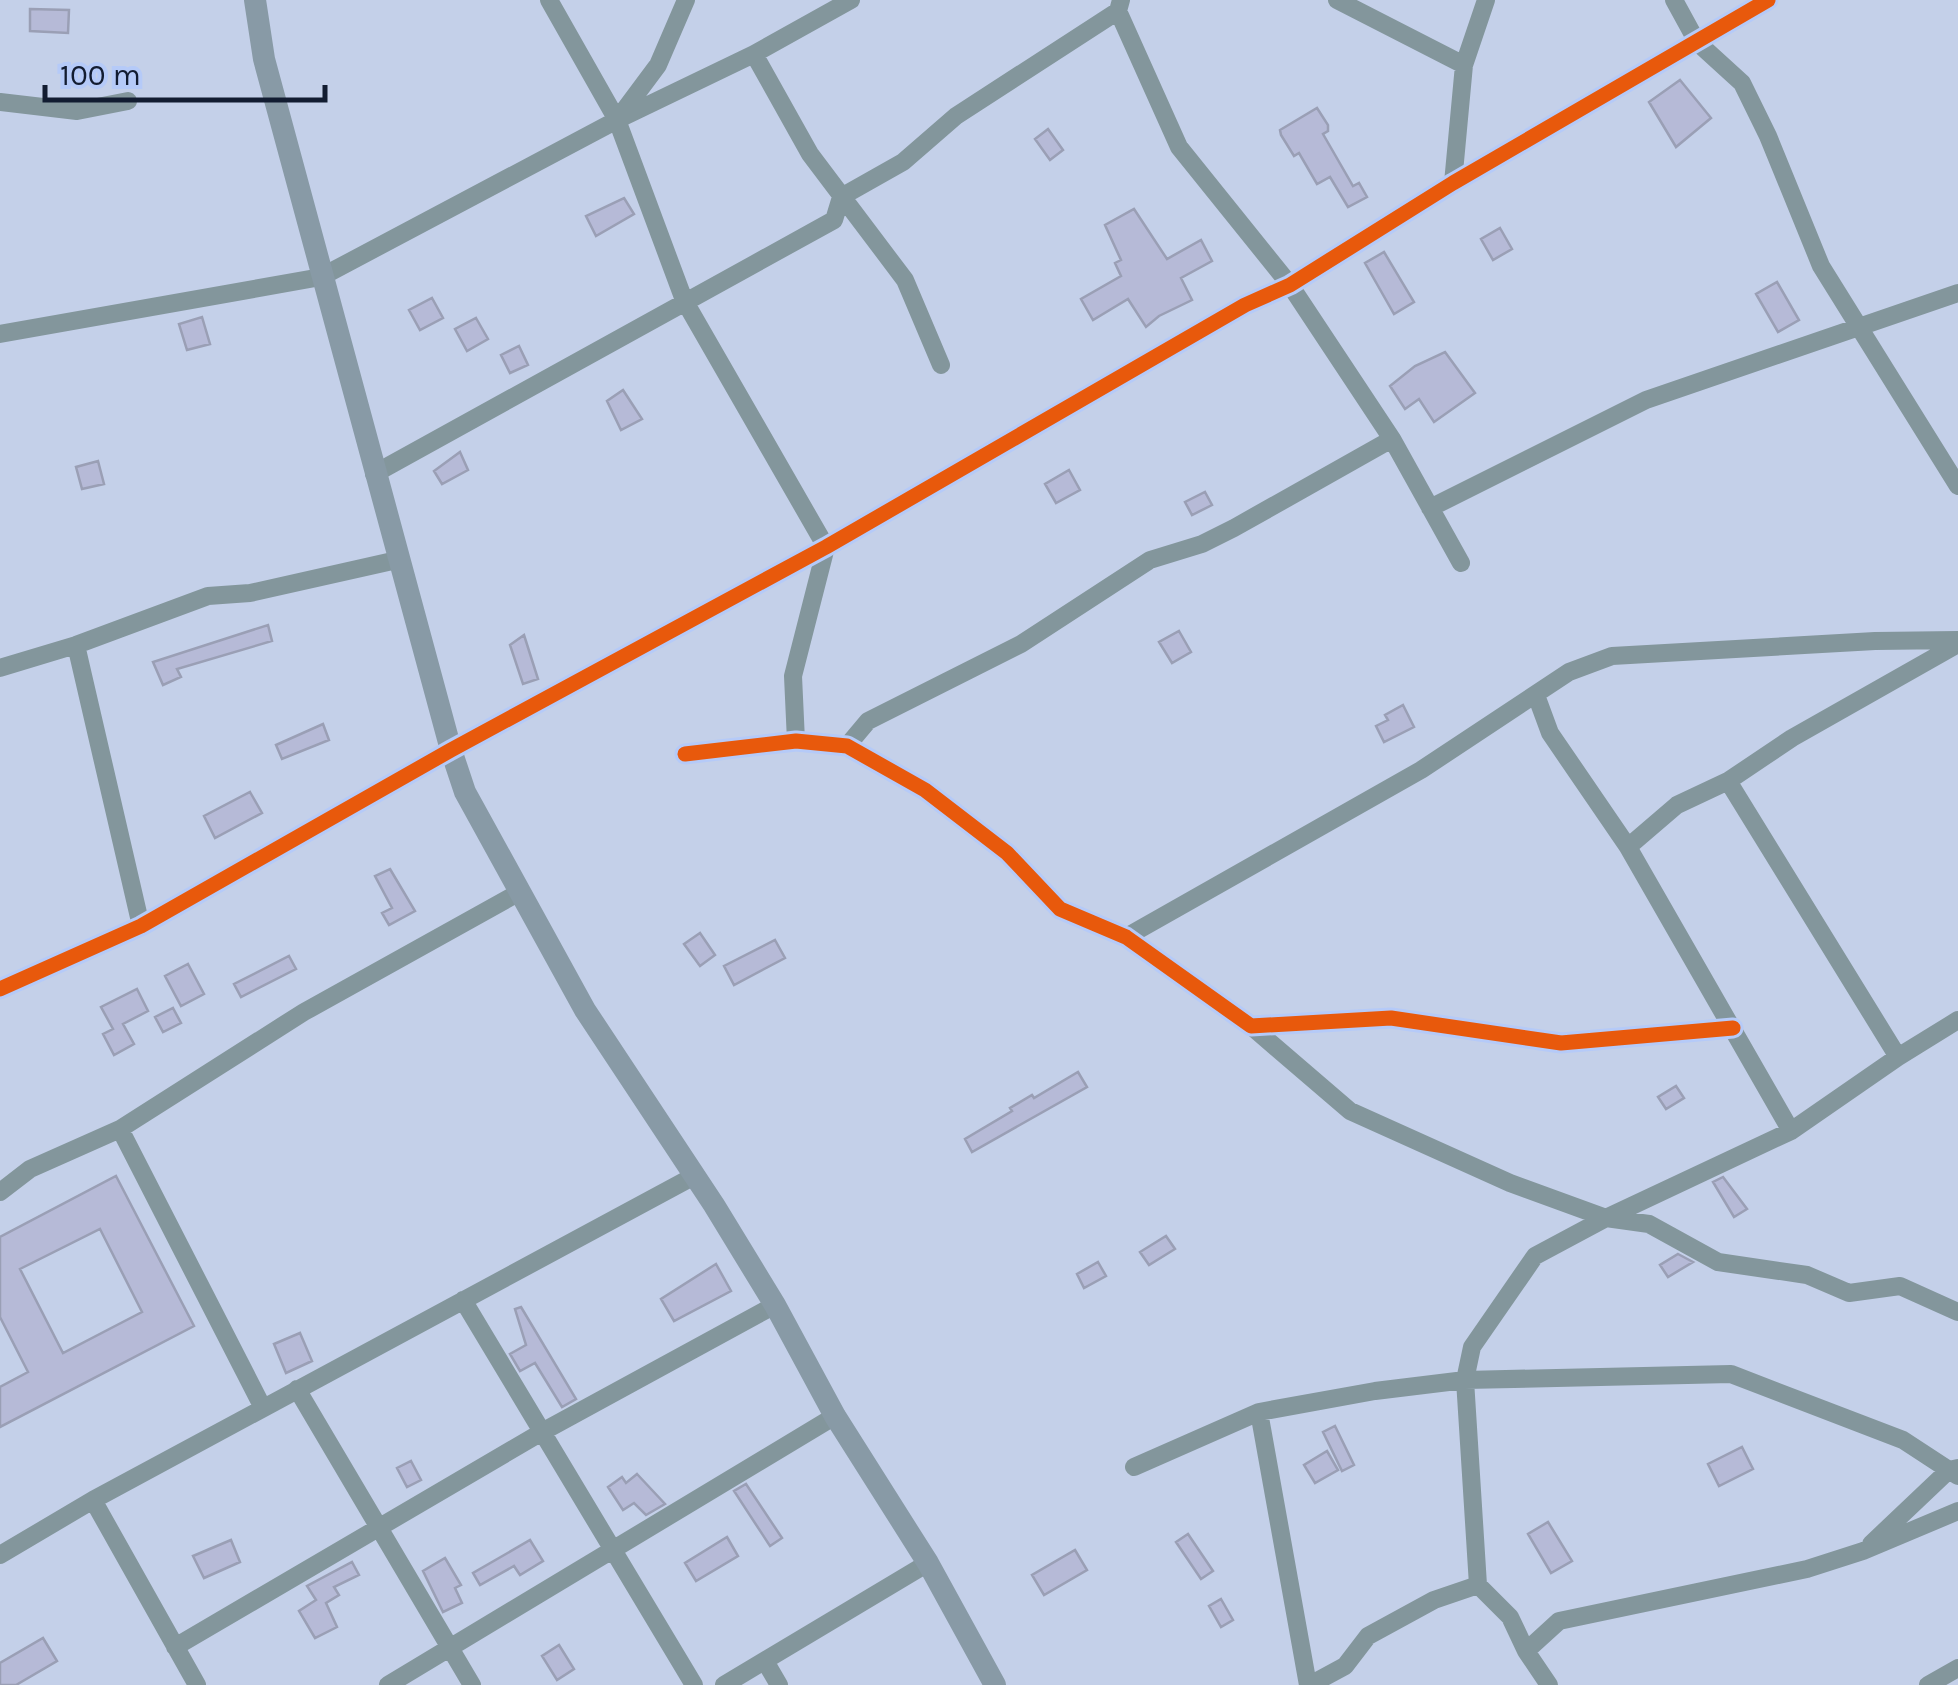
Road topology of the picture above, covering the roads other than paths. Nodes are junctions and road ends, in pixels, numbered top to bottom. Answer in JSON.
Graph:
{"nodes":[{"id":1,"x":254,"y":0,"type":"edge"},
{"id":2,"x":548,"y":0,"type":"edge"},
{"id":3,"x":686,"y":0,"type":"edge"},
{"id":4,"x":851,"y":0,"type":"edge"},
{"id":5,"x":1337,"y":0,"type":"edge"},
{"id":6,"x":1486,"y":0,"type":"edge"},
{"id":7,"x":1674,"y":0,"type":"edge"},
{"id":8,"x":1768,"y":0,"type":"edge"},
{"id":9,"x":1119,"y":5,"type":"edge"},
{"id":10,"x":1696,"y":42,"type":"junction"},
{"id":11,"x":754,"y":54,"type":"junction"},
{"id":12,"x":1464,"y":65,"type":"junction"},
{"id":13,"x":128,"y":101,"type":"dead end"},
{"id":14,"x":0,"y":102,"type":"edge"},
{"id":15,"x":617,"y":120,"type":"junction"},
{"id":16,"x":1453,"y":184,"type":"junction"},
{"id":17,"x":841,"y":197,"type":"junction"},
{"id":18,"x":321,"y":276,"type":"junction"},
{"id":19,"x":1290,"y":285,"type":"junction"},
{"id":20,"x":1958,"y":293,"type":"edge"},
{"id":21,"x":684,"y":300,"type":"junction"},
{"id":22,"x":1857,"y":328,"type":"junction"},
{"id":23,"x":0,"y":334,"type":"edge"},
{"id":24,"x":940,"y":365,"type":"dead end"},
{"id":25,"x":1392,"y":440,"type":"junction"},
{"id":26,"x":374,"y":474,"type":"junction"},
{"id":27,"x":1958,"y":486,"type":"edge"},
{"id":28,"x":1430,"y":508,"type":"junction"},
{"id":29,"x":826,"y":548,"type":"junction"},
{"id":30,"x":398,"y":560,"type":"junction"},
{"id":31,"x":1461,"y":563,"type":"dead end"},
{"id":32,"x":1958,"y":642,"type":"edge"},
{"id":33,"x":76,"y":644,"type":"junction"},
{"id":34,"x":0,"y":668,"type":"edge"},
{"id":35,"x":1536,"y":695,"type":"junction"},
{"id":36,"x":796,"y":741,"type":"junction"},
{"id":37,"x":847,"y":746,"type":"junction"},
{"id":38,"x":450,"y":750,"type":"junction"},
{"id":39,"x":685,"y":754,"type":"dead end"},
{"id":40,"x":1728,"y":781,"type":"junction"},
{"id":41,"x":1628,"y":847,"type":"junction"},
{"id":42,"x":518,"y":893,"type":"junction"},
{"id":43,"x":141,"y":926,"type":"junction"},
{"id":44,"x":1126,"y":937,"type":"junction"},
{"id":45,"x":0,"y":989,"type":"edge"},
{"id":46,"x":1958,"y":1020,"type":"edge"},
{"id":47,"x":1252,"y":1026,"type":"junction"},
{"id":48,"x":1732,"y":1028,"type":"junction"},
{"id":49,"x":1898,"y":1057,"type":"junction"},
{"id":50,"x":120,"y":1129,"type":"junction"},
{"id":51,"x":1791,"y":1132,"type":"junction"},
{"id":52,"x":696,"y":1175,"type":"junction"},
{"id":53,"x":0,"y":1192,"type":"edge"},
{"id":54,"x":1606,"y":1218,"type":"junction"},
{"id":55,"x":463,"y":1300,"type":"junction"},
{"id":56,"x":775,"y":1306,"type":"junction"},
{"id":57,"x":1958,"y":1312,"type":"edge"},
{"id":58,"x":1465,"y":1380,"type":"junction"},
{"id":59,"x":297,"y":1390,"type":"junction"},
{"id":60,"x":263,"y":1408,"type":"junction"},
{"id":61,"x":1258,"y":1412,"type":"junction"},
{"id":62,"x":835,"y":1416,"type":"junction"},
{"id":63,"x":542,"y":1432,"type":"junction"},
{"id":64,"x":1134,"y":1468,"type":"dead end"},
{"id":65,"x":1955,"y":1471,"type":"edge"},
{"id":66,"x":93,"y":1500,"type":"junction"},
{"id":67,"x":1958,"y":1511,"type":"edge"},
{"id":68,"x":379,"y":1528,"type":"junction"},
{"id":69,"x":612,"y":1550,"type":"junction"},
{"id":70,"x":1864,"y":1551,"type":"junction"},
{"id":71,"x":0,"y":1555,"type":"edge"},
{"id":72,"x":928,"y":1564,"type":"junction"},
{"id":73,"x":1478,"y":1585,"type":"junction"},
{"id":74,"x":175,"y":1646,"type":"junction"},
{"id":75,"x":450,"y":1648,"type":"junction"},
{"id":76,"x":1526,"y":1652,"type":"junction"},
{"id":77,"x":765,"y":1660,"type":"junction"},
{"id":78,"x":1958,"y":1668,"type":"edge"},
{"id":79,"x":1340,"y":1678,"type":"edge"},
{"id":80,"x":197,"y":1685,"type":"edge"},
{"id":81,"x":388,"y":1685,"type":"edge"},
{"id":82,"x":472,"y":1685,"type":"edge"},
{"id":83,"x":694,"y":1685,"type":"edge"},
{"id":84,"x":724,"y":1685,"type":"edge"},
{"id":85,"x":779,"y":1685,"type":"edge"},
{"id":86,"x":995,"y":1685,"type":"edge"},
{"id":87,"x":1309,"y":1685,"type":"edge"},
{"id":88,"x":1550,"y":1685,"type":"edge"},
{"id":89,"x":1928,"y":1685,"type":"edge"}],
"edges":[{"from":1,"to":18,"type":"main road"},
{"from":2,"to":15,"type":"street"},
{"from":3,"to":15,"type":"street"},
{"from":4,"to":11,"type":"street"},
{"from":5,"to":12,"type":"street"},
{"from":6,"to":12,"type":"street"},
{"from":7,"to":10,"type":"street"},
{"from":8,"to":10,"type":"street"},
{"from":9,"to":17,"type":"street"},
{"from":9,"to":19,"type":"street"},
{"from":10,"to":16,"type":"street"},
{"from":10,"to":22,"type":"street"},
{"from":11,"to":15,"type":"street"},
{"from":11,"to":17,"type":"street"},
{"from":12,"to":16,"type":"street"},
{"from":13,"to":14,"type":"street"},
{"from":15,"to":18,"type":"street"},
{"from":15,"to":21,"type":"street"},
{"from":16,"to":19,"type":"street"},
{"from":17,"to":21,"type":"street"},
{"from":17,"to":24,"type":"street"},
{"from":18,"to":23,"type":"street"},
{"from":18,"to":26,"type":"main road"},
{"from":19,"to":25,"type":"street"},
{"from":19,"to":29,"type":"street"},
{"from":20,"to":22,"type":"street"},
{"from":21,"to":26,"type":"street"},
{"from":21,"to":29,"type":"street"},
{"from":22,"to":27,"type":"street"},
{"from":22,"to":28,"type":"street"},
{"from":25,"to":28,"type":"street"},
{"from":25,"to":37,"type":"street"},
{"from":26,"to":30,"type":"main road"},
{"from":28,"to":31,"type":"street"},
{"from":29,"to":36,"type":"street"},
{"from":29,"to":38,"type":"street"},
{"from":30,"to":33,"type":"street"},
{"from":30,"to":38,"type":"main road"},
{"from":32,"to":35,"type":"street"},
{"from":32,"to":40,"type":"street"},
{"from":33,"to":34,"type":"street"},
{"from":33,"to":43,"type":"street"},
{"from":35,"to":41,"type":"street"},
{"from":35,"to":44,"type":"street"},
{"from":36,"to":37,"type":"street"},
{"from":36,"to":39,"type":"street"},
{"from":37,"to":44,"type":"street"},
{"from":38,"to":42,"type":"main road"},
{"from":38,"to":43,"type":"street"},
{"from":40,"to":41,"type":"street"},
{"from":40,"to":49,"type":"street"},
{"from":41,"to":48,"type":"street"},
{"from":42,"to":50,"type":"street"},
{"from":42,"to":52,"type":"main road"},
{"from":43,"to":45,"type":"street"},
{"from":44,"to":47,"type":"street"},
{"from":46,"to":49,"type":"street"},
{"from":47,"to":48,"type":"street"},
{"from":47,"to":54,"type":"street"},
{"from":48,"to":51,"type":"street"},
{"from":49,"to":51,"type":"street"},
{"from":50,"to":53,"type":"street"},
{"from":50,"to":60,"type":"street"},
{"from":51,"to":54,"type":"street"},
{"from":52,"to":55,"type":"street"},
{"from":52,"to":56,"type":"main road"},
{"from":54,"to":57,"type":"street"},
{"from":54,"to":58,"type":"street"},
{"from":55,"to":59,"type":"street"},
{"from":55,"to":63,"type":"street"},
{"from":56,"to":62,"type":"main road"},
{"from":56,"to":63,"type":"street"},
{"from":58,"to":61,"type":"street"},
{"from":58,"to":65,"type":"street"},
{"from":58,"to":73,"type":"street"},
{"from":59,"to":60,"type":"street"},
{"from":59,"to":68,"type":"street"},
{"from":60,"to":66,"type":"street"},
{"from":61,"to":64,"type":"street"},
{"from":61,"to":87,"type":"street"},
{"from":62,"to":69,"type":"street"},
{"from":62,"to":72,"type":"main road"},
{"from":63,"to":68,"type":"street"},
{"from":63,"to":69,"type":"street"},
{"from":65,"to":70,"type":"street"},
{"from":66,"to":71,"type":"street"},
{"from":66,"to":74,"type":"street"},
{"from":67,"to":70,"type":"street"},
{"from":68,"to":74,"type":"street"},
{"from":68,"to":75,"type":"street"},
{"from":69,"to":75,"type":"street"},
{"from":69,"to":83,"type":"street"},
{"from":70,"to":76,"type":"street"},
{"from":72,"to":77,"type":"street"},
{"from":72,"to":86,"type":"main road"},
{"from":73,"to":76,"type":"street"},
{"from":73,"to":79,"type":"street"},
{"from":74,"to":80,"type":"street"},
{"from":75,"to":81,"type":"street"},
{"from":75,"to":82,"type":"street"},
{"from":76,"to":88,"type":"street"},
{"from":77,"to":84,"type":"street"},
{"from":77,"to":85,"type":"street"},
{"from":78,"to":89,"type":"street"},
{"from":79,"to":87,"type":"street"}]}
